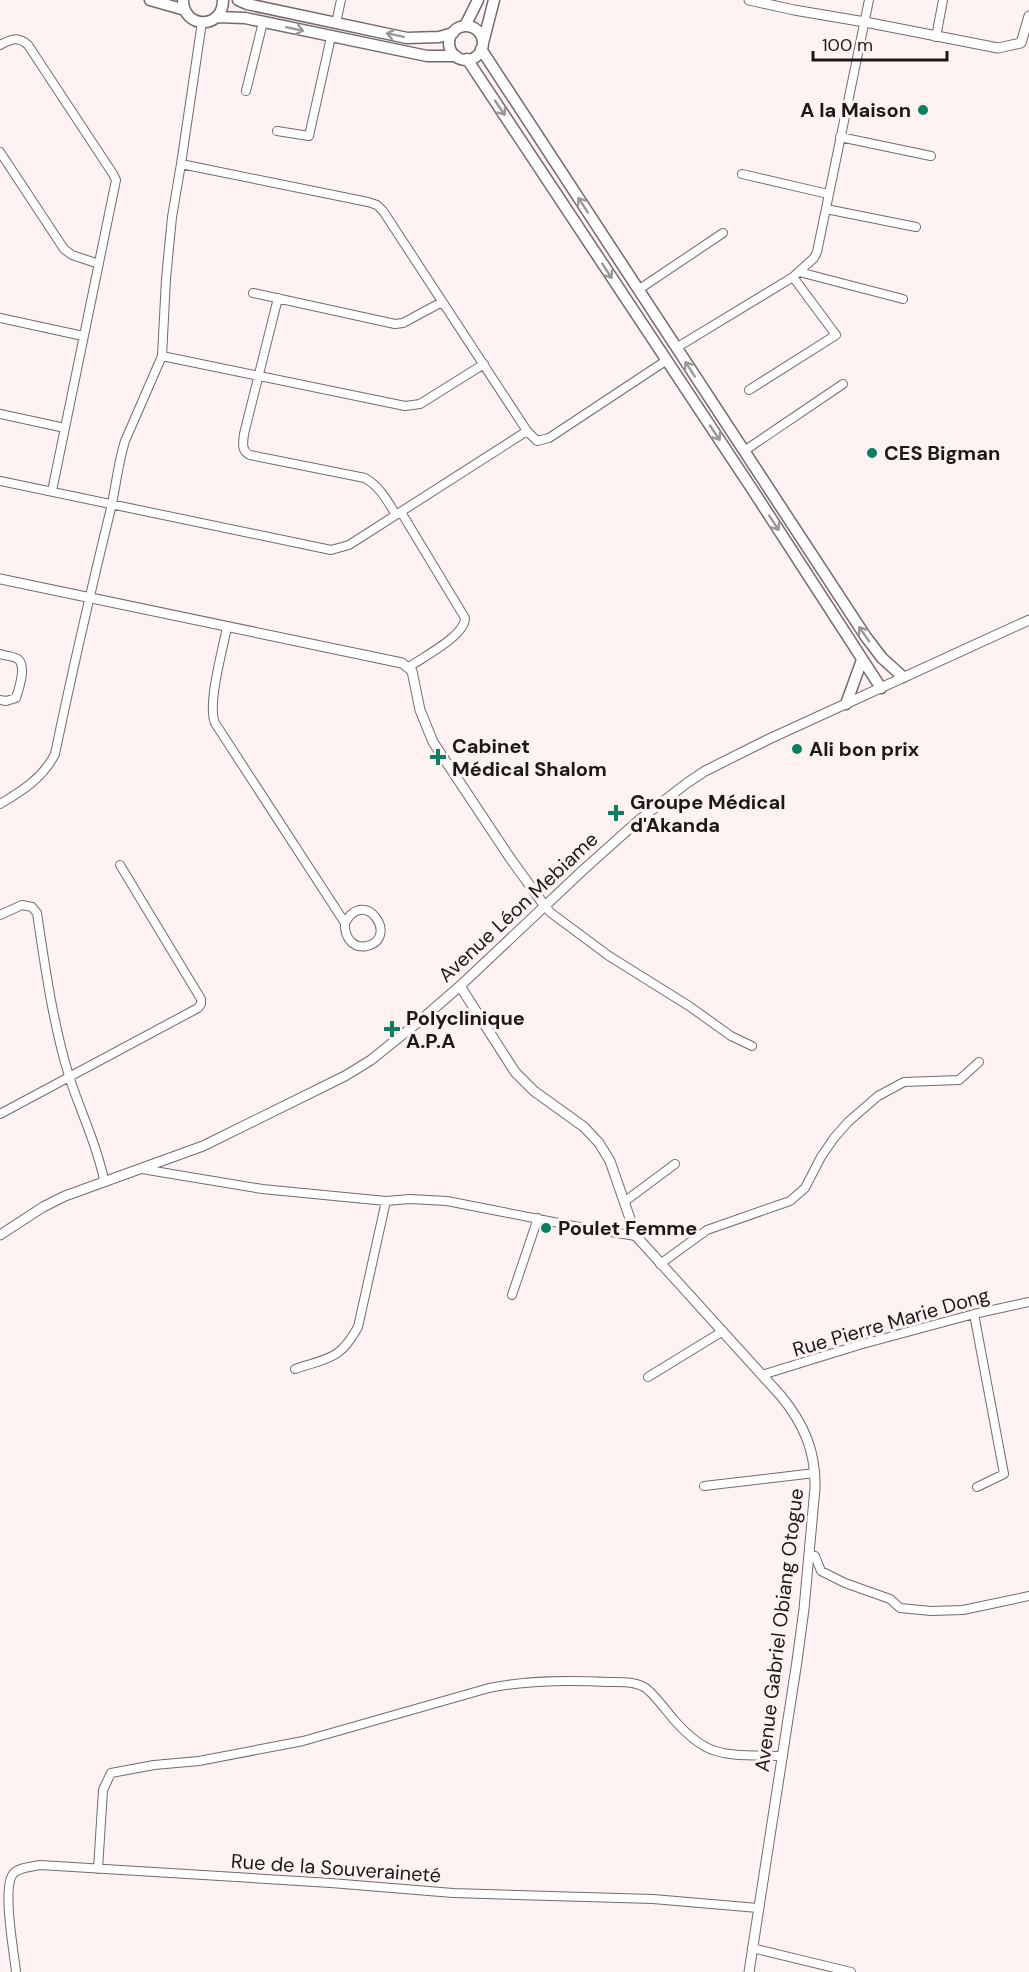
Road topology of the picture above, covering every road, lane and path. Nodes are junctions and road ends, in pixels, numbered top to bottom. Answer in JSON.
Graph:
{"nodes":[{"id":1,"x":150,"y":0,"type":"edge"},
{"id":2,"x":223,"y":0,"type":"edge"},
{"id":3,"x":238,"y":0,"type":"edge"},
{"id":4,"x":341,"y":0,"type":"edge"},
{"id":5,"x":478,"y":0,"type":"edge"},
{"id":6,"x":494,"y":0,"type":"edge"},
{"id":7,"x":749,"y":0,"type":"edge"},
{"id":8,"x":869,"y":0,"type":"edge"},
{"id":9,"x":943,"y":0,"type":"edge"},
{"id":10,"x":184,"y":5,"type":"edge"},
{"id":11,"x":217,"y":17,"type":"junction"},
{"id":12,"x":1029,"y":18,"type":"edge"},
{"id":13,"x":202,"y":22,"type":"junction"},
{"id":14,"x":263,"y":22,"type":"junction"},
{"id":15,"x":865,"y":22,"type":"junction"},
{"id":16,"x":336,"y":23,"type":"junction"},
{"id":17,"x":465,"y":26,"type":"junction"},
{"id":18,"x":453,"y":33,"type":"junction"},
{"id":19,"x":332,"y":37,"type":"junction"},
{"id":20,"x":936,"y":37,"type":"junction"},
{"id":21,"x":0,"y":45,"type":"edge"},
{"id":22,"x":482,"y":46,"type":"junction"},
{"id":23,"x":456,"y":56,"type":"junction"},
{"id":24,"x":467,"y":59,"type":"junction"},
{"id":25,"x":246,"y":91,"type":"dead end"},
{"id":26,"x":277,"y":131,"type":"dead end"},
{"id":27,"x":840,"y":137,"type":"junction"},
{"id":28,"x":0,"y":152,"type":"edge"},
{"id":29,"x":931,"y":156,"type":"dead end"},
{"id":30,"x":181,"y":164,"type":"junction"},
{"id":31,"x":742,"y":174,"type":"dead end"},
{"id":32,"x":828,"y":194,"type":"junction"},
{"id":33,"x":826,"y":208,"type":"junction"},
{"id":34,"x":916,"y":227,"type":"dead end"},
{"id":35,"x":723,"y":232,"type":"dead end"},
{"id":36,"x":99,"y":264,"type":"junction"},
{"id":37,"x":796,"y":274,"type":"junction"},
{"id":38,"x":638,"y":290,"type":"junction"},
{"id":39,"x":252,"y":293,"type":"dead end"},
{"id":40,"x":278,"y":298,"type":"junction"},
{"id":41,"x":903,"y":299,"type":"dead end"},
{"id":42,"x":442,"y":302,"type":"junction"},
{"id":43,"x":0,"y":318,"type":"edge"},
{"id":44,"x":83,"y":336,"type":"junction"},
{"id":45,"x":676,"y":348,"type":"junction"},
{"id":46,"x":162,"y":357,"type":"junction"},
{"id":47,"x":667,"y":360,"type":"junction"},
{"id":48,"x":484,"y":364,"type":"junction"},
{"id":49,"x":258,"y":376,"type":"junction"},
{"id":50,"x":843,"y":384,"type":"dead end"},
{"id":51,"x":749,"y":390,"type":"dead end"},
{"id":52,"x":0,"y":414,"type":"edge"},
{"id":53,"x":65,"y":428,"type":"junction"},
{"id":54,"x":527,"y":431,"type":"junction"},
{"id":55,"x":744,"y":451,"type":"junction"},
{"id":56,"x":0,"y":481,"type":"edge"},
{"id":57,"x":52,"y":491,"type":"junction"},
{"id":58,"x":112,"y":505,"type":"junction"},
{"id":59,"x":398,"y":514,"type":"junction"},
{"id":60,"x":0,"y":579,"type":"edge"},
{"id":61,"x":88,"y":597,"type":"junction"},
{"id":62,"x":1029,"y":620,"type":"edge"},
{"id":63,"x":227,"y":627,"type":"junction"},
{"id":64,"x":0,"y":654,"type":"edge"},
{"id":65,"x":862,"y":660,"type":"junction"},
{"id":66,"x":409,"y":667,"type":"junction"},
{"id":67,"x":903,"y":677,"type":"junction"},
{"id":68,"x":881,"y":688,"type":"junction"},
{"id":69,"x":0,"y":700,"type":"edge"},
{"id":70,"x":846,"y":704,"type":"junction"},
{"id":71,"x":0,"y":804,"type":"edge"},
{"id":72,"x":120,"y":865,"type":"dead end"},
{"id":73,"x":544,"y":905,"type":"junction"},
{"id":74,"x":0,"y":915,"type":"edge"},
{"id":75,"x":345,"y":923,"type":"junction"},
{"id":76,"x":460,"y":986,"type":"junction"},
{"id":77,"x":752,"y":1046,"type":"dead end"},
{"id":78,"x":980,"y":1062,"type":"dead end"},
{"id":79,"x":69,"y":1076,"type":"junction"},
{"id":80,"x":0,"y":1114,"type":"edge"},
{"id":81,"x":675,"y":1164,"type":"dead end"},
{"id":82,"x":142,"y":1169,"type":"junction"},
{"id":83,"x":104,"y":1180,"type":"junction"},
{"id":84,"x":386,"y":1201,"type":"junction"},
{"id":85,"x":624,"y":1202,"type":"junction"},
{"id":86,"x":538,"y":1218,"type":"junction"},
{"id":87,"x":0,"y":1235,"type":"edge"},
{"id":88,"x":636,"y":1236,"type":"junction"},
{"id":89,"x":660,"y":1264,"type":"junction"},
{"id":90,"x":512,"y":1295,"type":"dead end"},
{"id":91,"x":1029,"y":1302,"type":"edge"},
{"id":92,"x":974,"y":1314,"type":"junction"},
{"id":93,"x":723,"y":1331,"type":"junction"},
{"id":94,"x":295,"y":1369,"type":"dead end"},
{"id":95,"x":762,"y":1376,"type":"junction"},
{"id":96,"x":648,"y":1377,"type":"dead end"},
{"id":97,"x":815,"y":1473,"type":"junction"},
{"id":98,"x":704,"y":1486,"type":"dead end"},
{"id":99,"x":977,"y":1487,"type":"dead end"},
{"id":100,"x":809,"y":1555,"type":"junction"},
{"id":101,"x":1029,"y":1596,"type":"edge"},
{"id":102,"x":783,"y":1756,"type":"junction"},
{"id":103,"x":98,"y":1869,"type":"junction"},
{"id":104,"x":758,"y":1908,"type":"junction"},
{"id":105,"x":752,"y":1948,"type":"junction"},
{"id":106,"x":16,"y":1972,"type":"edge"},
{"id":107,"x":749,"y":1972,"type":"edge"},
{"id":108,"x":851,"y":1972,"type":"edge"}],
"edges":[{"from":1,"to":10,"type":"main road"},
{"from":2,"to":11,"type":"main road"},
{"from":3,"to":16,"type":"main road"},
{"from":4,"to":16,"type":"street"},
{"from":5,"to":17,"type":"main road"},
{"from":6,"to":22,"type":"main road"},
{"from":7,"to":15,"type":"street"},
{"from":8,"to":15,"type":"street"},
{"from":9,"to":20,"type":"street"},
{"from":10,"to":13,"type":"main road"},
{"from":11,"to":13,"type":"main road"},
{"from":11,"to":14,"type":"main road"},
{"from":12,"to":20,"type":"street"},
{"from":13,"to":30,"type":"street"},
{"from":14,"to":19,"type":"main road","one_way":true},
{"from":14,"to":25,"type":"street"},
{"from":15,"to":20,"type":"street"},
{"from":15,"to":27,"type":"street"},
{"from":18,"to":16,"type":"main road","one_way":true},
{"from":17,"to":18,"type":"main road"},
{"from":17,"to":22,"type":"main road"},
{"from":18,"to":23,"type":"main road"},
{"from":19,"to":23,"type":"main road"},
{"from":19,"to":26,"type":"street"},
{"from":21,"to":36,"type":"street"},
{"from":22,"to":24,"type":"main road"},
{"from":38,"to":22,"type":"main road","one_way":true},
{"from":23,"to":24,"type":"main road"},
{"from":24,"to":47,"type":"main road","one_way":true},
{"from":27,"to":29,"type":"street"},
{"from":27,"to":32,"type":"street"},
{"from":28,"to":36,"type":"street"},
{"from":30,"to":42,"type":"street"},
{"from":30,"to":46,"type":"street"},
{"from":31,"to":32,"type":"street"},
{"from":32,"to":33,"type":"street"},
{"from":33,"to":34,"type":"street"},
{"from":33,"to":37,"type":"street"},
{"from":35,"to":38,"type":"street"},
{"from":36,"to":44,"type":"street"},
{"from":37,"to":41,"type":"street"},
{"from":37,"to":45,"type":"street"},
{"from":37,"to":51,"type":"street"},
{"from":38,"to":45,"type":"main road"},
{"from":39,"to":40,"type":"street"},
{"from":40,"to":42,"type":"street"},
{"from":40,"to":49,"type":"street"},
{"from":42,"to":48,"type":"street"},
{"from":43,"to":44,"type":"street"},
{"from":44,"to":53,"type":"street"},
{"from":55,"to":45,"type":"main road","one_way":true},
{"from":46,"to":49,"type":"street"},
{"from":46,"to":58,"type":"street"},
{"from":47,"to":54,"type":"street"},
{"from":47,"to":65,"type":"main road","one_way":true},
{"from":48,"to":49,"type":"street"},
{"from":48,"to":54,"type":"street"},
{"from":49,"to":59,"type":"street"},
{"from":50,"to":55,"type":"street"},
{"from":52,"to":53,"type":"street"},
{"from":53,"to":57,"type":"street"},
{"from":54,"to":59,"type":"street"},
{"from":67,"to":55,"type":"main road","one_way":true},
{"from":56,"to":57,"type":"street"},
{"from":57,"to":58,"type":"street"},
{"from":58,"to":59,"type":"street"},
{"from":58,"to":61,"type":"street"},
{"from":59,"to":66,"type":"street"},
{"from":60,"to":61,"type":"street"},
{"from":61,"to":63,"type":"street"},
{"from":61,"to":71,"type":"street"},
{"from":62,"to":67,"type":"street","name":"Avenue Léon Mebiame"},
{"from":63,"to":66,"type":"street"},
{"from":63,"to":75,"type":"street"},
{"from":64,"to":69,"type":"street"},
{"from":65,"to":68,"type":"main road"},
{"from":65,"to":70,"type":"main road"},
{"from":66,"to":73,"type":"street"},
{"from":67,"to":68,"type":"street","name":"Avenue Léon Mebiame"},
{"from":68,"to":70,"type":"street","name":"Avenue Léon Mebiame"},
{"from":70,"to":73,"type":"street","name":"Avenue Léon Mebiame"},
{"from":72,"to":79,"type":"street"},
{"from":73,"to":76,"type":"street","name":"Avenue Léon Mebiame"},
{"from":73,"to":77,"type":"street"},
{"from":74,"to":79,"type":"street"},
{"from":75,"to":75,"type":"street"},
{"from":76,"to":82,"type":"street","name":"Avenue Léon Mebiame"},
{"from":76,"to":85,"type":"street","name":"Avenue Gabriel Obiang Otogue"},
{"from":78,"to":89,"type":"street"},
{"from":79,"to":80,"type":"street"},
{"from":79,"to":83,"type":"street"},
{"from":81,"to":85,"type":"street"},
{"from":82,"to":83,"type":"street","name":"Avenue Léon Mebiame"},
{"from":82,"to":84,"type":"street"},
{"from":83,"to":87,"type":"street","name":"Avenue Léon Mebiame"},
{"from":84,"to":86,"type":"street"},
{"from":84,"to":94,"type":"street"},
{"from":85,"to":88,"type":"street","name":"Avenue Gabriel Obiang Otogue"},
{"from":86,"to":88,"type":"street"},
{"from":86,"to":90,"type":"street"},
{"from":88,"to":89,"type":"street","name":"Avenue Gabriel Obiang Otogue"},
{"from":89,"to":93,"type":"street","name":"Avenue Gabriel Obiang Otogue"},
{"from":91,"to":92,"type":"street","name":"Rue Pierre Marie Dong"},
{"from":92,"to":95,"type":"street","name":"Rue Pierre Marie Dong"},
{"from":92,"to":99,"type":"street"},
{"from":93,"to":95,"type":"street","name":"Avenue Gabriel Obiang Otogue"},
{"from":93,"to":96,"type":"street"},
{"from":95,"to":97,"type":"street","name":"Avenue Gabriel Obiang Otogue"},
{"from":97,"to":98,"type":"street"},
{"from":97,"to":100,"type":"street","name":"Avenue Gabriel Obiang Otogue"},
{"from":100,"to":101,"type":"street"},
{"from":100,"to":102,"type":"street","name":"Avenue Gabriel Obiang Otogue"},
{"from":102,"to":103,"type":"street"},
{"from":102,"to":104,"type":"street","name":"Avenue Gabriel Obiang Otogue"},
{"from":103,"to":104,"type":"street","name":"Rue de la Souveraineté"},
{"from":103,"to":106,"type":"street","name":"Rue de la Souveraineté"},
{"from":104,"to":105,"type":"street","name":"Avenue Gabriel Obiang Otogue"},
{"from":105,"to":107,"type":"street","name":"Avenue Gabriel Obiang Otogue"},
{"from":105,"to":108,"type":"street"}]}
